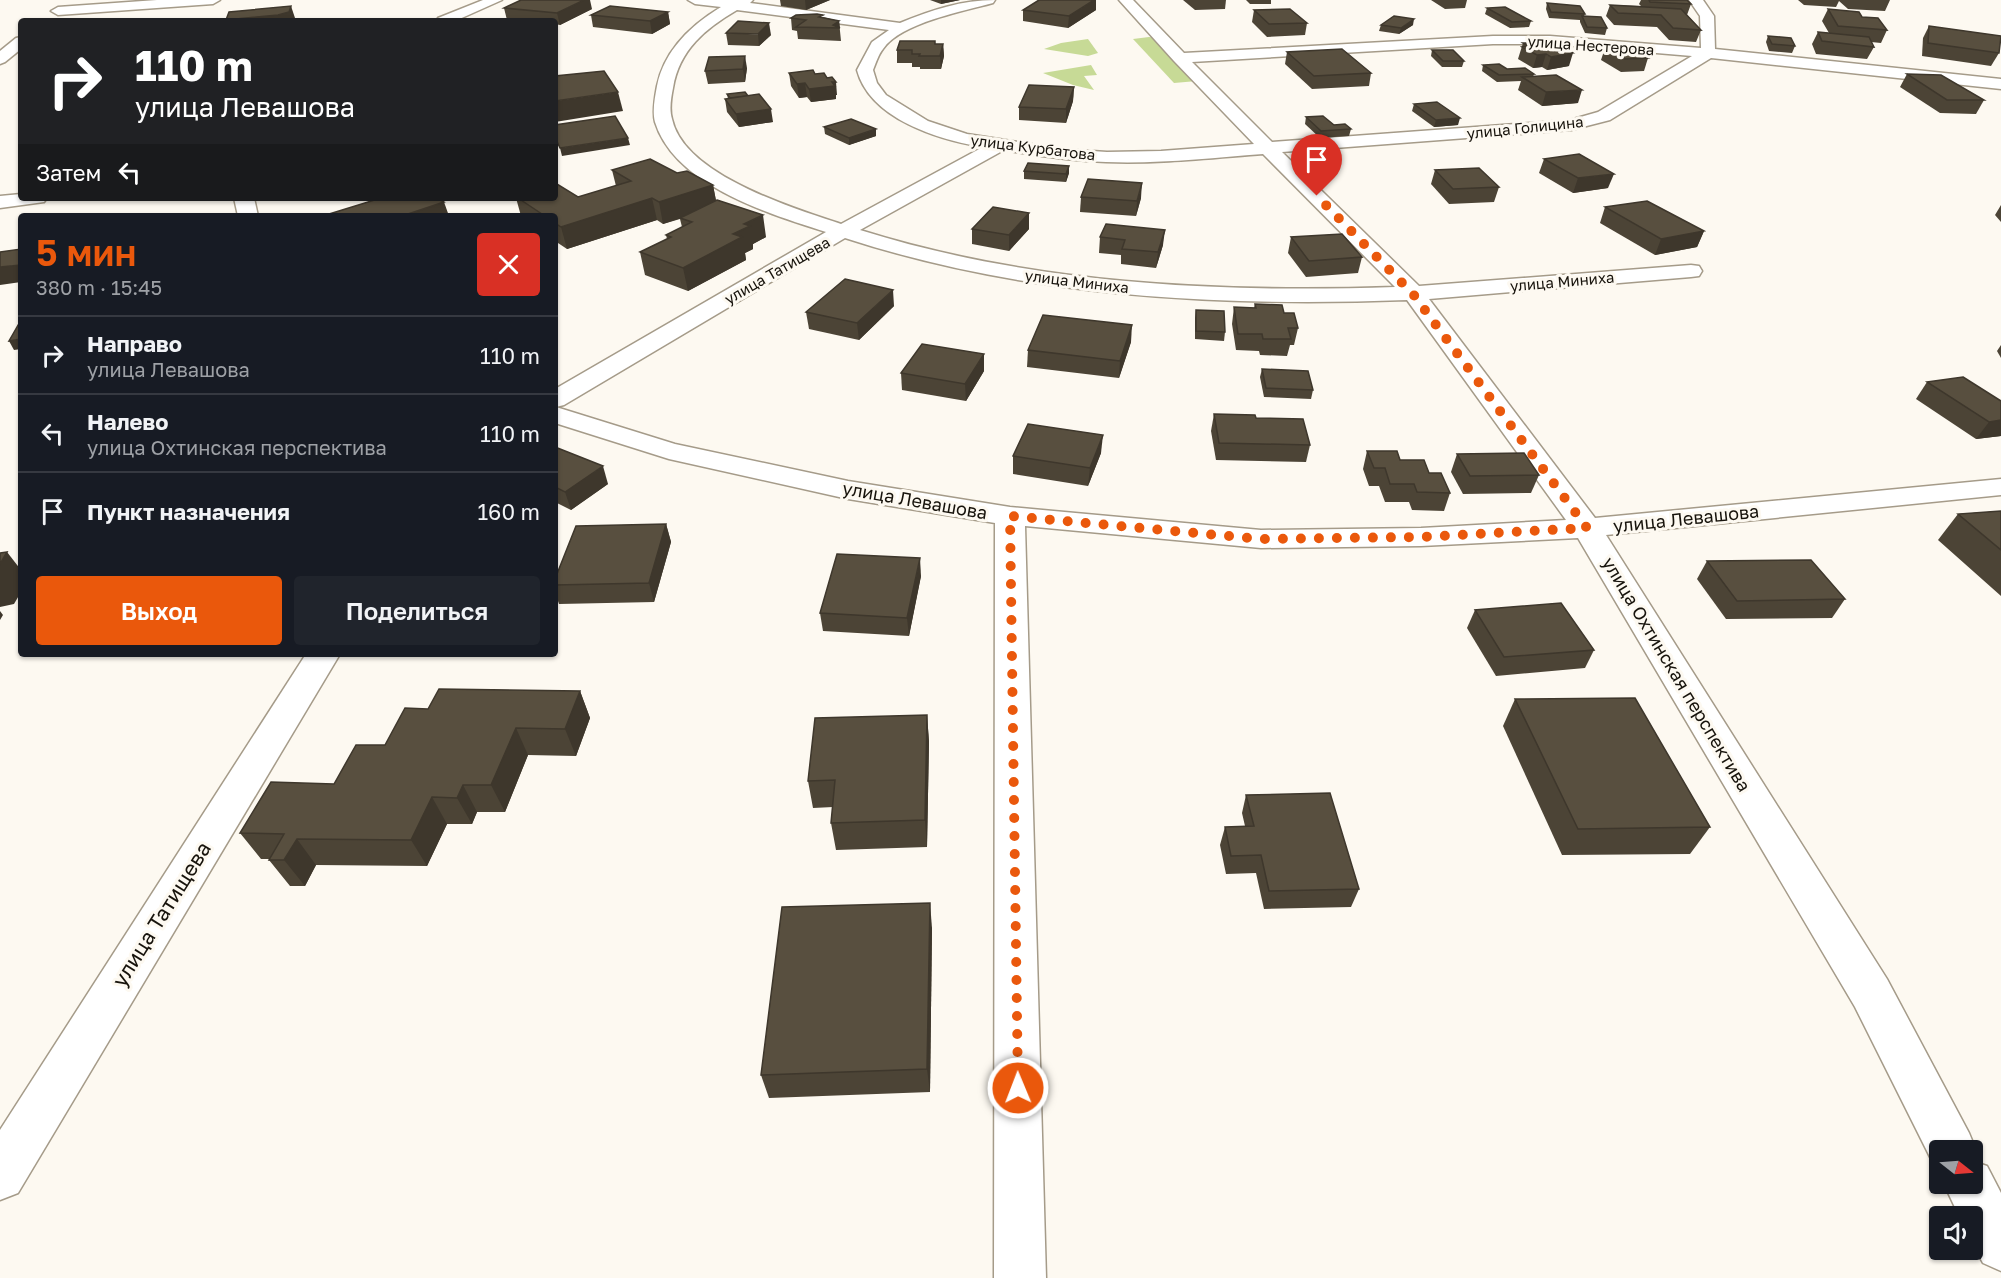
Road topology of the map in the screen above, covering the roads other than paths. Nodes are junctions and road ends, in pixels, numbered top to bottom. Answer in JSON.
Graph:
{"nodes":[{"id":1,"x":68,"y":0,"type":"edge"},
{"id":2,"x":213,"y":0,"type":"edge"},
{"id":3,"x":495,"y":0,"type":"edge"},
{"id":4,"x":695,"y":0,"type":"edge"},
{"id":5,"x":988,"y":0,"type":"edge"},
{"id":6,"x":1126,"y":0,"type":"edge"},
{"id":7,"x":1696,"y":0,"type":"edge"},
{"id":8,"x":741,"y":2,"type":"edge"},
{"id":9,"x":58,"y":11,"type":"junction"},
{"id":10,"x":50,"y":18,"type":"edge"},
{"id":11,"x":450,"y":18,"type":"edge"},
{"id":12,"x":902,"y":27,"type":"junction"},
{"id":13,"x":18,"y":43,"type":"edge"},
{"id":14,"x":1708,"y":53,"type":"junction"},
{"id":15,"x":0,"y":58,"type":"edge"},
{"id":16,"x":1179,"y":58,"type":"junction"},
{"id":17,"x":2001,"y":84,"type":"edge"},
{"id":18,"x":1001,"y":145,"type":"junction"},
{"id":19,"x":1268,"y":148,"type":"junction"},
{"id":20,"x":18,"y":200,"type":"edge"},
{"id":21,"x":0,"y":202,"type":"edge"},
{"id":22,"x":842,"y":232,"type":"junction"},
{"id":23,"x":1691,"y":271,"type":"dead end"},
{"id":24,"x":1413,"y":294,"type":"junction"},
{"id":25,"x":558,"y":398,"type":"edge"},
{"id":26,"x":558,"y":416,"type":"edge"},
{"id":27,"x":2001,"y":487,"type":"edge"},
{"id":28,"x":1010,"y":516,"type":"junction"},
{"id":29,"x":1587,"y":528,"type":"junction"},
{"id":30,"x":321,"y":657,"type":"edge"},
{"id":31,"x":1947,"y":1140,"type":"edge"},
{"id":32,"x":0,"y":1175,"type":"edge"},
{"id":33,"x":1974,"y":1194,"type":"edge"},
{"id":34,"x":2001,"y":1245,"type":"edge"},
{"id":35,"x":1020,"y":1278,"type":"edge"}],
"edges":[{"from":1,"to":9,"type":"street"},
{"from":2,"to":9,"type":"street"},
{"from":3,"to":11,"type":"street"},
{"from":4,"to":8,"type":"street"},
{"from":5,"to":12,"type":"street","name":"улица Курбатова"},
{"from":6,"to":16,"type":"street","name":"улица Охтинская перспектива"},
{"from":7,"to":14,"type":"street"},
{"from":8,"to":12,"type":"street"},
{"from":8,"to":22,"type":"street","name":"улица Миниха"},
{"from":9,"to":10,"type":"street"},
{"from":12,"to":18,"type":"street","name":"улица Курбатова"},
{"from":13,"to":15,"type":"street"},
{"from":14,"to":16,"type":"street","name":"улица Нестерова"},
{"from":14,"to":17,"type":"street","name":"улица Нестерова"},
{"from":14,"to":19,"type":"street","name":"улица Голицина"},
{"from":16,"to":19,"type":"street","name":"улица Охтинская перспектива"},
{"from":18,"to":19,"type":"street","name":"улица Курбатова"},
{"from":18,"to":22,"type":"street","name":"улица Татищева"},
{"from":19,"to":24,"type":"street","name":"улица Охтинская перспектива"},
{"from":20,"to":21,"type":"street"},
{"from":22,"to":24,"type":"street","name":"улица Миниха"},
{"from":22,"to":25,"type":"street","name":"улица Татищева"},
{"from":23,"to":24,"type":"street","name":"улица Миниха"},
{"from":24,"to":29,"type":"street","name":"улица Охтинская перспектива"},
{"from":26,"to":28,"type":"street","name":"улица Левашова"},
{"from":27,"to":29,"type":"street","name":"улица Левашова"},
{"from":28,"to":29,"type":"street","name":"улица Левашова"},
{"from":28,"to":35,"type":"street"},
{"from":29,"to":31,"type":"street","name":"улица Охтинская перспектива"},
{"from":30,"to":32,"type":"street","name":"улица Татищева"},
{"from":33,"to":34,"type":"street"}]}
